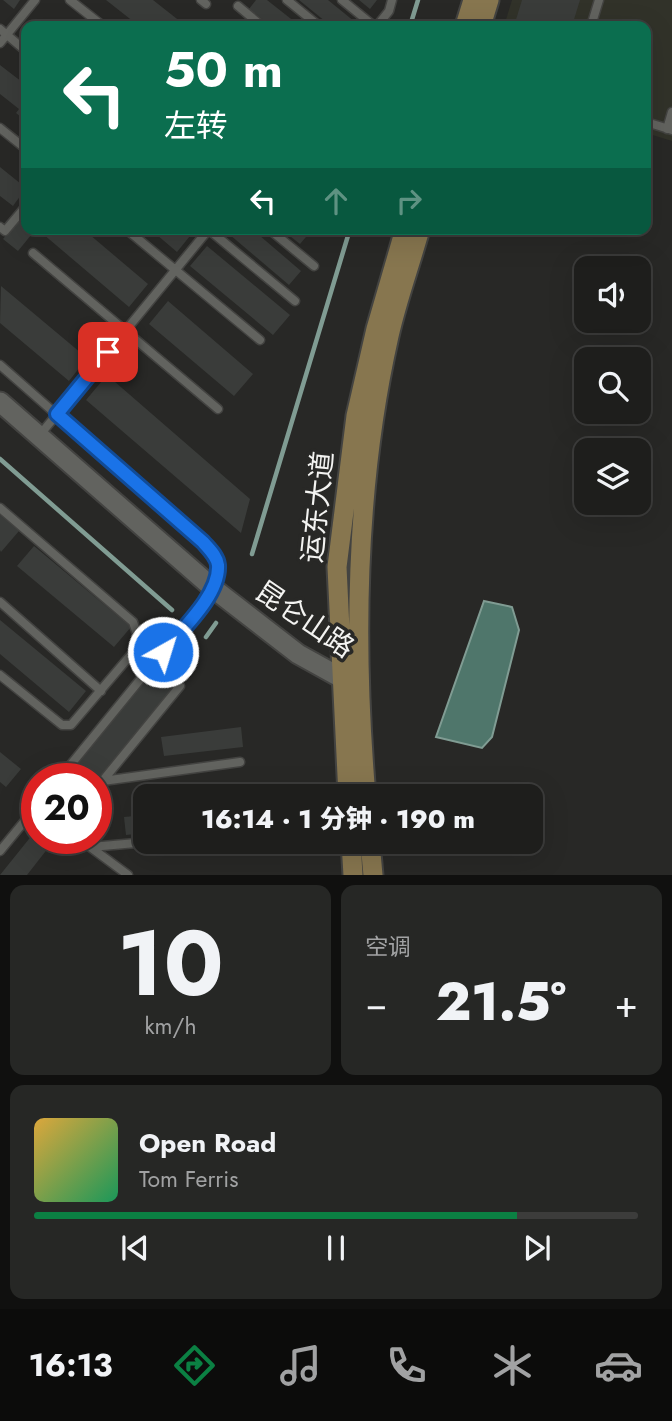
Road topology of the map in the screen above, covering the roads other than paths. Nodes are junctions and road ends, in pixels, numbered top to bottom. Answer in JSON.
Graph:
{"nodes":[{"id":1,"x":36,"y":0,"type":"edge"},
{"id":2,"x":70,"y":0,"type":"edge"},
{"id":3,"x":287,"y":0,"type":"edge"},
{"id":4,"x":342,"y":0,"type":"edge"},
{"id":5,"x":392,"y":0,"type":"edge"},
{"id":6,"x":473,"y":0,"type":"edge"},
{"id":7,"x":489,"y":0,"type":"edge"},
{"id":8,"x":599,"y":0,"type":"edge"},
{"id":9,"x":238,"y":6,"type":"dead end"},
{"id":10,"x":97,"y":21,"type":"edge"},
{"id":11,"x":256,"y":21,"type":"edge"},
{"id":12,"x":312,"y":21,"type":"edge"},
{"id":13,"x":369,"y":21,"type":"edge"},
{"id":14,"x":380,"y":21,"type":"edge"},
{"id":15,"x":467,"y":21,"type":"edge"},
{"id":16,"x":483,"y":21,"type":"edge"},
{"id":17,"x":593,"y":21,"type":"edge"},
{"id":18,"x":3,"y":32,"type":"edge"},
{"id":19,"x":0,"y":43,"type":"edge"},
{"id":20,"x":21,"y":47,"type":"edge"},
{"id":21,"x":672,"y":112,"type":"edge"},
{"id":22,"x":651,"y":124,"type":"edge"},
{"id":23,"x":0,"y":128,"type":"edge"},
{"id":24,"x":669,"y":129,"type":"edge"},
{"id":25,"x":21,"y":145,"type":"edge"},
{"id":26,"x":21,"y":211,"type":"edge"},
{"id":27,"x":0,"y":227,"type":"edge"},
{"id":28,"x":133,"y":235,"type":"edge"},
{"id":29,"x":204,"y":235,"type":"edge"},
{"id":30,"x":216,"y":235,"type":"edge"},
{"id":31,"x":276,"y":235,"type":"edge"},
{"id":32,"x":403,"y":235,"type":"edge"},
{"id":33,"x":418,"y":235,"type":"edge"},
{"id":34,"x":33,"y":253,"type":"dead end"},
{"id":35,"x":314,"y":266,"type":"dead end"},
{"id":36,"x":175,"y":270,"type":"junction"},
{"id":37,"x":295,"y":301,"type":"dead end"},
{"id":38,"x":125,"y":331,"type":"junction"},
{"id":39,"x":260,"y":341,"type":"dead end"},
{"id":40,"x":0,"y":365,"type":"edge"},
{"id":41,"x":0,"y":402,"type":"edge"},
{"id":42,"x":218,"y":409,"type":"dead end"},
{"id":43,"x":57,"y":414,"type":"junction"},
{"id":44,"x":39,"y":436,"type":"junction"},
{"id":45,"x":0,"y":508,"type":"edge"},
{"id":46,"x":214,"y":589,"type":"junction"},
{"id":47,"x":0,"y":602,"type":"edge"},
{"id":48,"x":0,"y":675,"type":"edge"},
{"id":49,"x":350,"y":683,"type":"junction"},
{"id":50,"x":180,"y":687,"type":"dead end"},
{"id":51,"x":101,"y":691,"type":"junction"},
{"id":52,"x":240,"y":762,"type":"dead end"},
{"id":53,"x":72,"y":763,"type":"edge"},
{"id":54,"x":112,"y":770,"type":"edge"},
{"id":55,"x":112,"y":780,"type":"edge"},
{"id":56,"x":348,"y":784,"type":"edge"},
{"id":57,"x":364,"y":784,"type":"edge"},
{"id":58,"x":21,"y":825,"type":"edge"},
{"id":59,"x":133,"y":843,"type":"edge"},
{"id":60,"x":112,"y":845,"type":"edge"},
{"id":61,"x":0,"y":851,"type":"edge"},
{"id":62,"x":100,"y":854,"type":"edge"},
{"id":63,"x":352,"y":854,"type":"edge"},
{"id":64,"x":371,"y":854,"type":"edge"},
{"id":65,"x":128,"y":875,"type":"edge"},
{"id":66,"x":353,"y":875,"type":"edge"},
{"id":67,"x":373,"y":875,"type":"edge"}],
"edges":[{"from":1,"to":18,"type":"lane"},
{"from":2,"to":10,"type":"lane"},
{"from":3,"to":12,"type":"lane"},
{"from":4,"to":13,"type":"lane"},
{"from":5,"to":14,"type":"lane"},
{"from":6,"to":15,"type":"main road"},
{"from":7,"to":16,"type":"main road"},
{"from":8,"to":17,"type":"lane"},
{"from":9,"to":11,"type":"lane"},
{"from":18,"to":19,"type":"lane"},
{"from":18,"to":20,"type":"lane"},
{"from":21,"to":24,"type":"lane"},
{"from":22,"to":24,"type":"lane"},
{"from":23,"to":25,"type":"lane"},
{"from":26,"to":27,"type":"lane"},
{"from":28,"to":36,"type":"lane"},
{"from":29,"to":36,"type":"lane"},
{"from":30,"to":37,"type":"lane"},
{"from":31,"to":35,"type":"lane"},
{"from":32,"to":49,"type":"main road","name":"运东大道"},
{"from":33,"to":49,"type":"main road","name":"运东大道"},
{"from":34,"to":38,"type":"lane"},
{"from":36,"to":38,"type":"lane"},
{"from":36,"to":39,"type":"lane"},
{"from":38,"to":42,"type":"lane"},
{"from":38,"to":43,"type":"lane"},
{"from":40,"to":43,"type":"lane"},
{"from":41,"to":44,"type":"street","name":"昆仑山路"},
{"from":43,"to":44,"type":"lane"},
{"from":43,"to":46,"type":"lane"},
{"from":44,"to":46,"type":"street","name":"昆仑山路"},
{"from":45,"to":51,"type":"lane"},
{"from":46,"to":49,"type":"street","name":"昆仑山路"},
{"from":46,"to":53,"type":"lane"},
{"from":47,"to":51,"type":"lane"},
{"from":48,"to":51,"type":"lane"},
{"from":49,"to":56,"type":"main road","name":"运东大道"},
{"from":49,"to":57,"type":"main road","name":"运东大道"},
{"from":50,"to":54,"type":"lane"},
{"from":52,"to":55,"type":"lane"},
{"from":58,"to":61,"type":"lane"},
{"from":59,"to":60,"type":"lane"},
{"from":62,"to":65,"type":"lane"},
{"from":63,"to":66,"type":"main road"},
{"from":64,"to":67,"type":"main road"}]}
